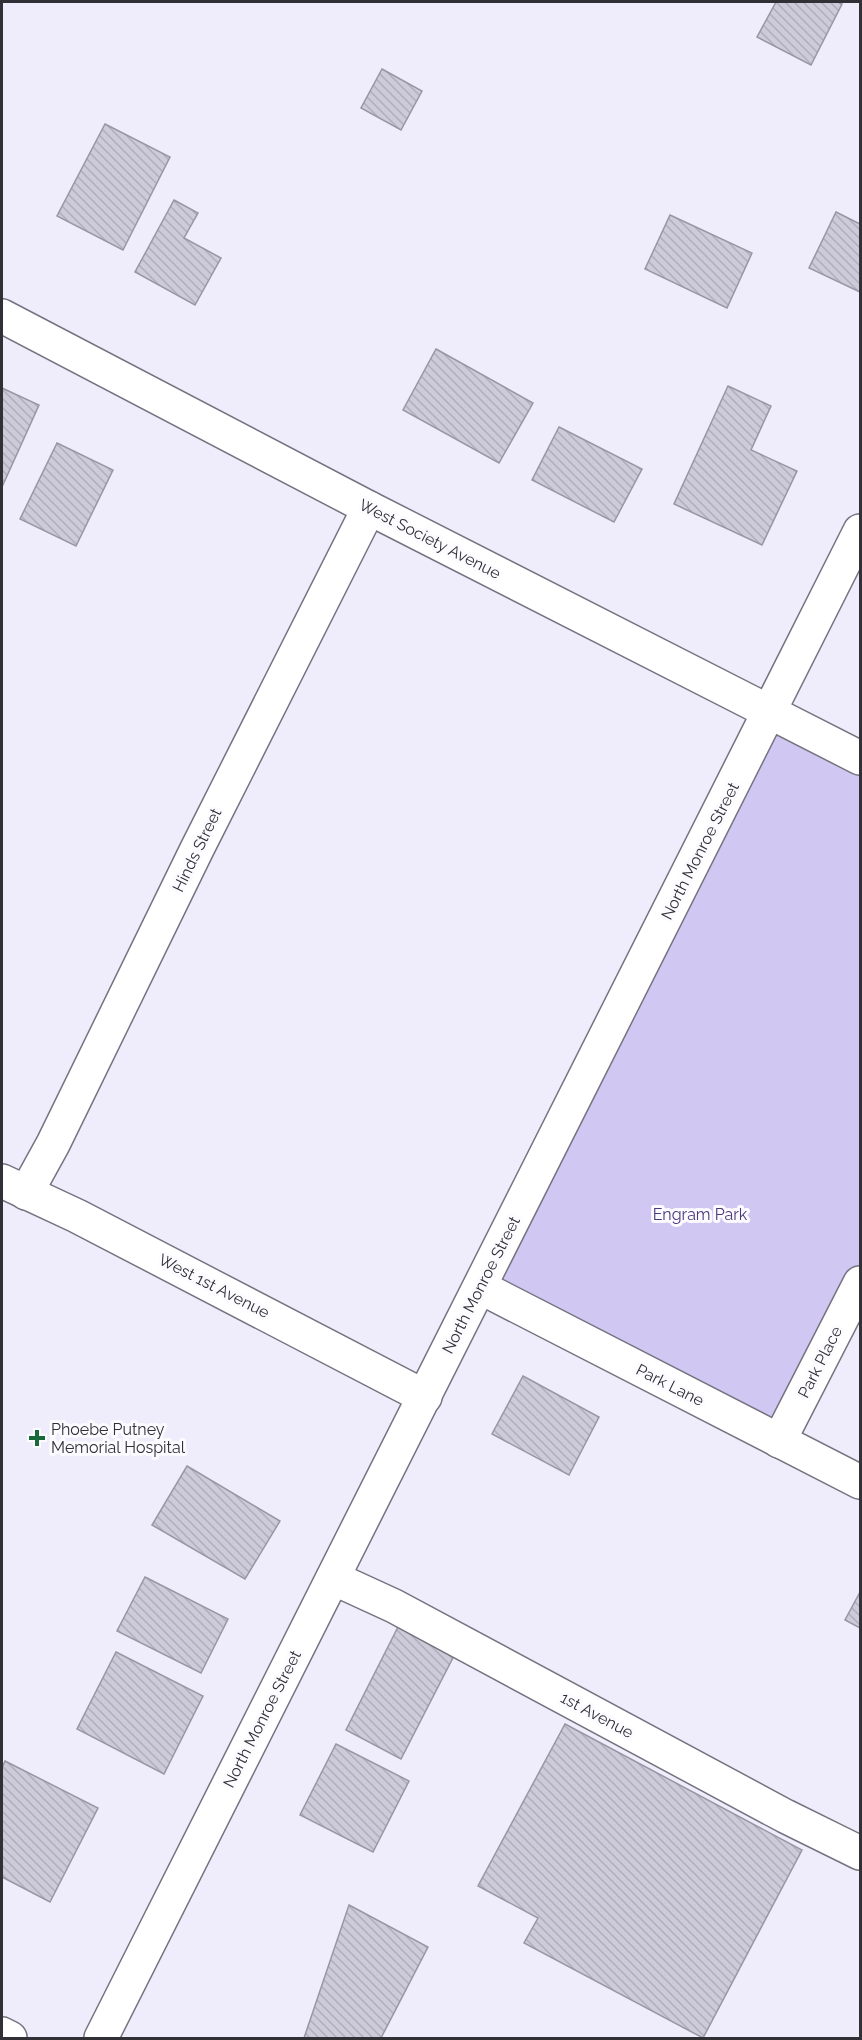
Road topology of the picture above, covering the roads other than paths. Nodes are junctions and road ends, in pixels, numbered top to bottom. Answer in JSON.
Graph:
{"nodes":[{"id":1,"x":2,"y":316,"type":"edge"},
{"id":2,"x":369,"y":508,"type":"junction"},
{"id":3,"x":861,"y":531,"type":"edge"},
{"id":4,"x":770,"y":713,"type":"junction"},
{"id":5,"x":861,"y":758,"type":"edge"},
{"id":6,"x":14,"y":1187,"type":"edge"},
{"id":7,"x":861,"y":1283,"type":"edge"},
{"id":8,"x":480,"y":1287,"type":"junction"},
{"id":9,"x":425,"y":1397,"type":"junction"},
{"id":10,"x":778,"y":1441,"type":"junction"},
{"id":11,"x":861,"y":1482,"type":"edge"},
{"id":12,"x":333,"y":1578,"type":"junction"},
{"id":13,"x":861,"y":1852,"type":"edge"},
{"id":14,"x":2,"y":2034,"type":"edge"},
{"id":15,"x":10,"y":2038,"type":"edge"},
{"id":16,"x":101,"y":2038,"type":"edge"}],
"edges":[{"from":1,"to":2,"type":"street","name":"West Society Avenue"},
{"from":2,"to":4,"type":"street","name":"West Society Avenue"},
{"from":2,"to":6,"type":"street","name":"Hinds Street"},
{"from":3,"to":4,"type":"street","name":"North Monroe Street"},
{"from":4,"to":5,"type":"street","name":"West Society Avenue"},
{"from":4,"to":8,"type":"street","name":"North Monroe Street"},
{"from":6,"to":9,"type":"street","name":"West 1st Avenue"},
{"from":7,"to":10,"type":"street","name":"Park Place"},
{"from":8,"to":9,"type":"street","name":"North Monroe Street"},
{"from":8,"to":10,"type":"street","name":"Park Lane"},
{"from":9,"to":12,"type":"street","name":"North Monroe Street"},
{"from":10,"to":11,"type":"street","name":"Park Lane"},
{"from":12,"to":13,"type":"street","name":"1st Avenue"},
{"from":12,"to":16,"type":"street","name":"North Monroe Street"},
{"from":14,"to":15,"type":"street"}]}
